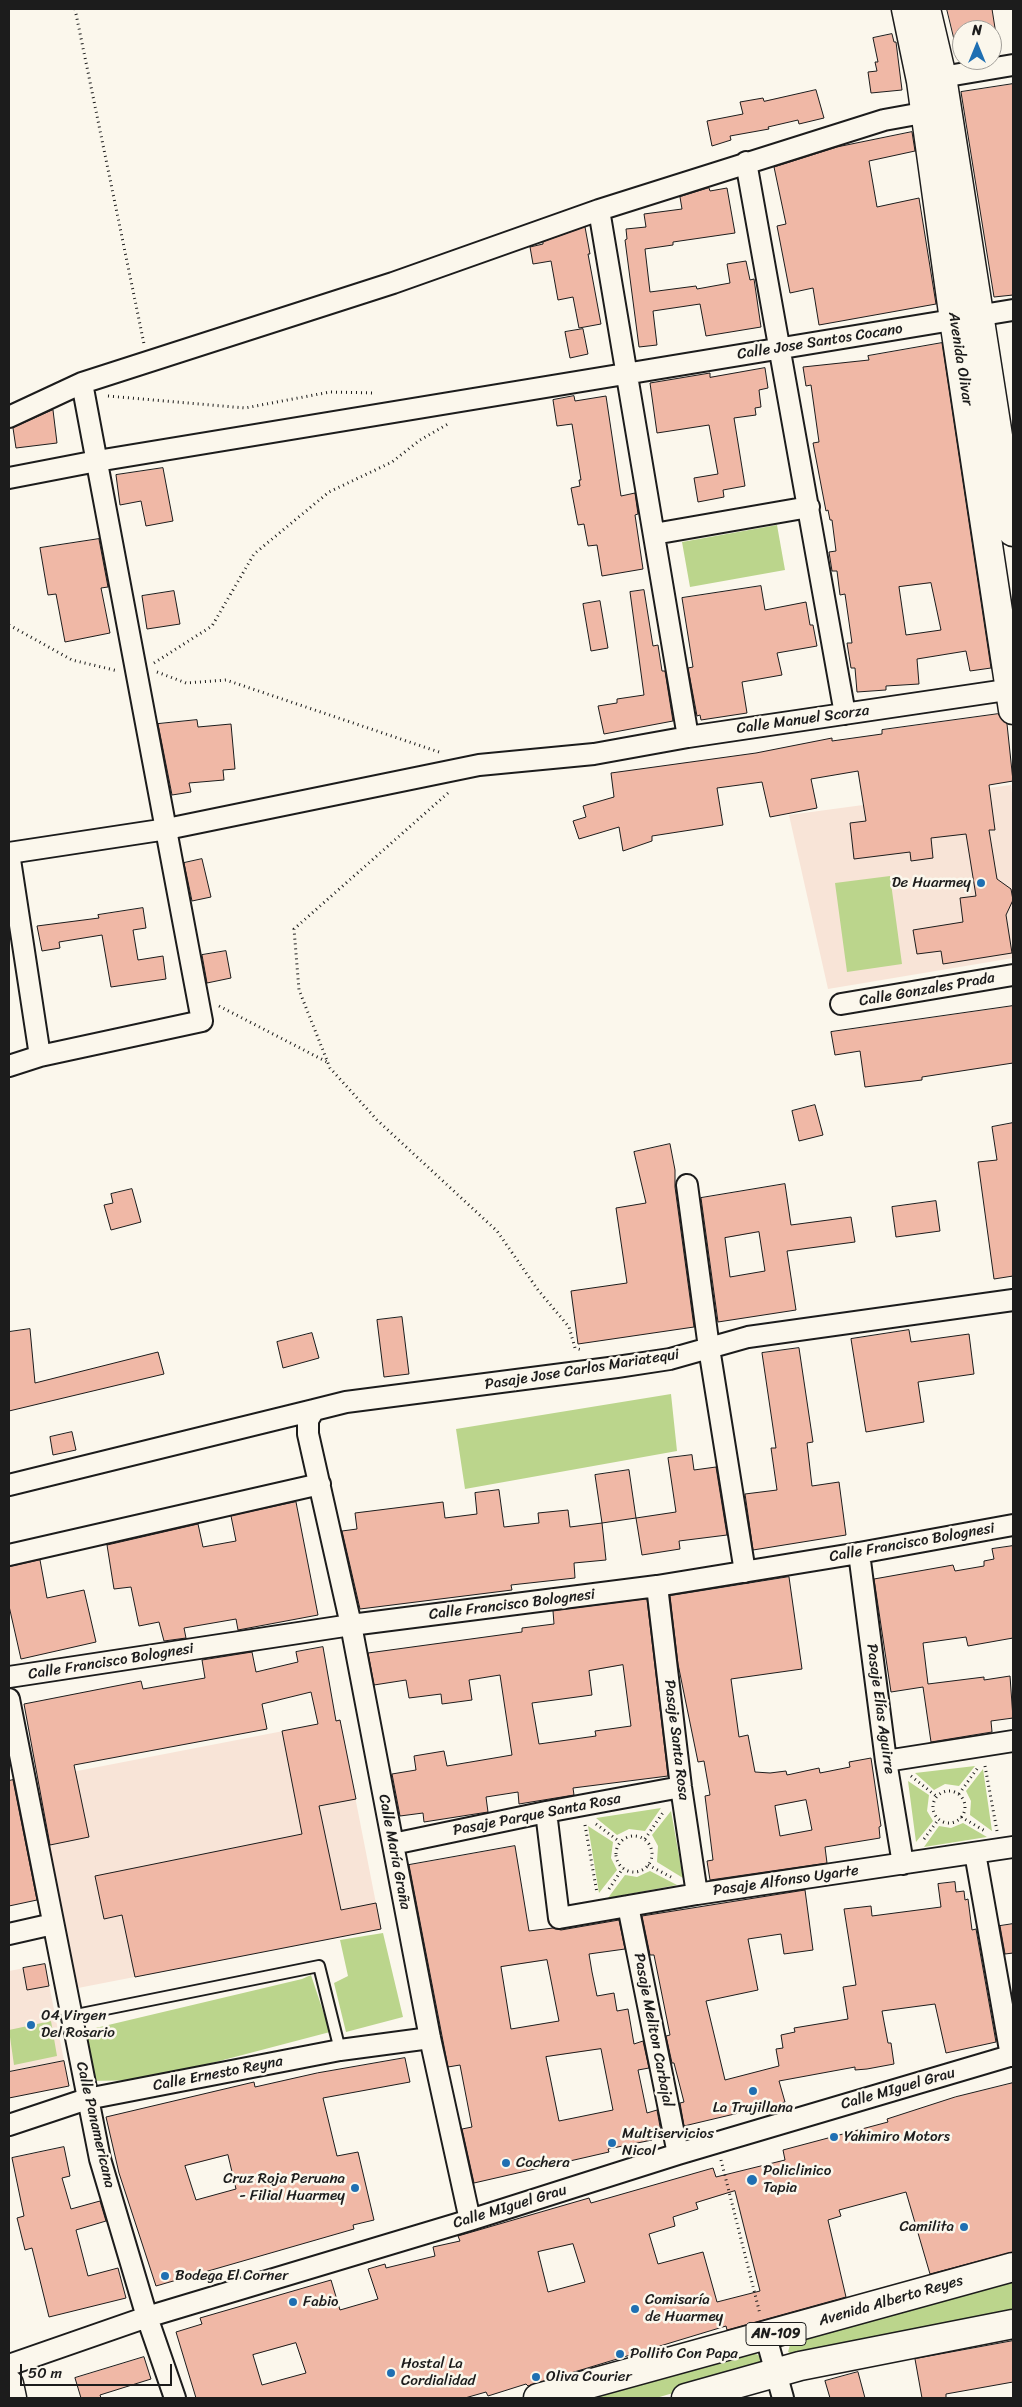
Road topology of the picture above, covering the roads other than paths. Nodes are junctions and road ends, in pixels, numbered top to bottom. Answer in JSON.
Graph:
{"nodes":[{"id":1,"x":906,"y":9,"type":"edge"},
{"id":2,"x":926,"y":9,"type":"edge"},
{"id":3,"x":1013,"y":65,"type":"edge"},
{"id":4,"x":931,"y":79,"type":"junction"},
{"id":5,"x":936,"y":110,"type":"junction"},
{"id":6,"x":746,"y":162,"type":"junction"},
{"id":7,"x":599,"y":210,"type":"junction"},
{"id":8,"x":1013,"y":310,"type":"edge"},
{"id":9,"x":981,"y":315,"type":"junction"},
{"id":10,"x":954,"y":320,"type":"junction"},
{"id":11,"x":781,"y":348,"type":"junction"},
{"id":12,"x":627,"y":374,"type":"junction"},
{"id":13,"x":84,"y":389,"type":"junction"},
{"id":14,"x":9,"y":417,"type":"edge"},
{"id":15,"x":97,"y":461,"type":"junction"},
{"id":16,"x":9,"y":478,"type":"edge"},
{"id":17,"x":1011,"y":503,"type":"edge"},
{"id":18,"x":809,"y":507,"type":"junction"},
{"id":19,"x":1013,"y":532,"type":"edge"},
{"id":20,"x":654,"y":534,"type":"junction"},
{"id":21,"x":1012,"y":696,"type":"edge"},
{"id":22,"x":845,"y":714,"type":"junction"},
{"id":23,"x":688,"y":737,"type":"junction"},
{"id":24,"x":167,"y":829,"type":"junction"},
{"id":25,"x":9,"y":853,"type":"edge"},
{"id":26,"x":1013,"y":975,"type":"edge"},
{"id":27,"x":841,"y":1004,"type":"dead end"},
{"id":28,"x":40,"y":1056,"type":"junction"},
{"id":29,"x":9,"y":1066,"type":"edge"},
{"id":30,"x":687,"y":1185,"type":"dead end"},
{"id":31,"x":1013,"y":1300,"type":"edge"},
{"id":32,"x":709,"y":1348,"type":"junction"},
{"id":33,"x":314,"y":1410,"type":"junction"},
{"id":34,"x":320,"y":1484,"type":"junction"},
{"id":35,"x":9,"y":1485,"type":"edge"},
{"id":36,"x":1013,"y":1525,"type":"edge"},
{"id":37,"x":859,"y":1554,"type":"junction"},
{"id":38,"x":9,"y":1555,"type":"edge"},
{"id":39,"x":746,"y":1572,"type":"junction"},
{"id":40,"x":657,"y":1586,"type":"junction"},
{"id":41,"x":351,"y":1626,"type":"junction"},
{"id":42,"x":9,"y":1677,"type":"edge"},
{"id":43,"x":9,"y":1699,"type":"edge"},
{"id":44,"x":1013,"y":1741,"type":"edge"},
{"id":45,"x":886,"y":1761,"type":"junction"},
{"id":46,"x":681,"y":1787,"type":"junction"},
{"id":47,"x":546,"y":1812,"type":"junction"},
{"id":48,"x":1006,"y":1843,"type":"edge"},
{"id":49,"x":393,"y":1844,"type":"junction"},
{"id":50,"x":975,"y":1853,"type":"junction"},
{"id":51,"x":903,"y":1864,"type":"junction"},
{"id":52,"x":697,"y":1894,"type":"junction"},
{"id":53,"x":628,"y":1906,"type":"junction"},
{"id":54,"x":53,"y":1924,"type":"junction"},
{"id":55,"x":9,"y":1934,"type":"edge"},
{"id":56,"x":71,"y":2016,"type":"junction"},
{"id":57,"x":430,"y":2038,"type":"junction"},
{"id":58,"x":340,"y":2050,"type":"junction"},
{"id":59,"x":1012,"y":2055,"type":"edge"},
{"id":60,"x":87,"y":2099,"type":"junction"},
{"id":61,"x":9,"y":2124,"type":"edge"},
{"id":62,"x":678,"y":2154,"type":"junction"},
{"id":63,"x":470,"y":2220,"type":"junction"},
{"id":64,"x":1013,"y":2267,"type":"edge"},
{"id":65,"x":147,"y":2317,"type":"junction"},
{"id":66,"x":1013,"y":2324,"type":"edge"},
{"id":67,"x":766,"y":2337,"type":"junction"},
{"id":68,"x":9,"y":2365,"type":"edge"},
{"id":69,"x":9,"y":2384,"type":"edge"},
{"id":70,"x":780,"y":2386,"type":"edge"},
{"id":71,"x":12,"y":2398,"type":"edge"},
{"id":72,"x":175,"y":2398,"type":"edge"},
{"id":73,"x":538,"y":2398,"type":"edge"},
{"id":74,"x":686,"y":2398,"type":"edge"}],
"edges":[{"from":1,"to":4,"type":"main road","name":"Avenida Olivar"},
{"from":2,"to":4,"type":"main road","name":"Avenida Olivar"},
{"from":3,"to":4,"type":"street"},
{"from":4,"to":5,"type":"main road","name":"Avenida Olivar"},
{"from":5,"to":6,"type":"street"},
{"from":5,"to":9,"type":"main road","name":"Avenida Olivar"},
{"from":5,"to":10,"type":"main road","name":"Avenida Olivar"},
{"from":6,"to":7,"type":"street"},
{"from":6,"to":11,"type":"street"},
{"from":7,"to":12,"type":"street"},
{"from":7,"to":13,"type":"street"},
{"from":8,"to":9,"type":"street","name":"Calle Jose Santos Cocano"},
{"from":9,"to":10,"type":"street","name":"Calle Jose Santos Cocano"},
{"from":9,"to":17,"type":"main road","name":"Avenida Olivar"},
{"from":10,"to":11,"type":"street","name":"Calle Jose Santos Cocano"},
{"from":10,"to":21,"type":"main road","name":"Avenida Olivar"},
{"from":11,"to":12,"type":"street","name":"Calle Jose Santos Cocano"},
{"from":11,"to":18,"type":"street"},
{"from":12,"to":15,"type":"street","name":"Calle Jose Santos Cocano"},
{"from":12,"to":20,"type":"street"},
{"from":13,"to":14,"type":"street"},
{"from":13,"to":15,"type":"street"},
{"from":15,"to":16,"type":"street","name":"Calle Jose Santos Cocano"},
{"from":15,"to":24,"type":"street"},
{"from":17,"to":19,"type":"main road","name":"Avenida Olivar"},
{"from":18,"to":20,"type":"street"},
{"from":18,"to":22,"type":"street"},
{"from":20,"to":23,"type":"street"},
{"from":21,"to":22,"type":"street","name":"Calle Manuel Scorza"},
{"from":22,"to":23,"type":"street","name":"Calle Manuel Scorza"},
{"from":23,"to":24,"type":"street","name":"Calle Manuel Scorza"},
{"from":24,"to":25,"type":"street","name":"Calle Manuel Scorza"},
{"from":24,"to":28,"type":"street"},
{"from":25,"to":28,"type":"street"},
{"from":26,"to":27,"type":"street","name":"Calle Gonzales Prada"},
{"from":28,"to":29,"type":"street"},
{"from":30,"to":32,"type":"street"},
{"from":31,"to":32,"type":"street","name":"Pasaje Jose Carlos Mariatequi"},
{"from":32,"to":33,"type":"street","name":"Pasaje Jose Carlos Mariatequi"},
{"from":32,"to":39,"type":"street"},
{"from":33,"to":34,"type":"street"},
{"from":33,"to":35,"type":"street","name":"Pasaje Jose Carlos Mariatequi"},
{"from":34,"to":38,"type":"street"},
{"from":34,"to":41,"type":"street","name":"Calle María Graña"},
{"from":36,"to":37,"type":"street","name":"Calle Francisco Bolognesi"},
{"from":37,"to":39,"type":"street","name":"Calle Francisco Bolognesi"},
{"from":37,"to":45,"type":"street","name":"Pasaje Elías Aguirre"},
{"from":39,"to":40,"type":"street","name":"Calle Francisco Bolognesi"},
{"from":40,"to":41,"type":"street","name":"Calle Francisco Bolognesi"},
{"from":40,"to":46,"type":"street","name":"Pasaje Santa Rosa"},
{"from":41,"to":42,"type":"street","name":"Calle Francisco Bolognesi"},
{"from":41,"to":49,"type":"street","name":"Calle María Graña"},
{"from":43,"to":54,"type":"street","name":"Calle Panamericana"},
{"from":44,"to":45,"type":"street"},
{"from":45,"to":51,"type":"street","name":"Pasaje Elías Aguirre"},
{"from":46,"to":47,"type":"street","name":"Pasaje Parque Santa Rosa"},
{"from":46,"to":52,"type":"street","name":"Pasaje Santa Rosa"},
{"from":47,"to":49,"type":"street","name":"Pasaje Parque Santa Rosa"},
{"from":47,"to":53,"type":"street","name":"Pasaje Alfonso Ugarte"},
{"from":48,"to":50,"type":"street","name":"Pasaje Alfonso Ugarte"},
{"from":49,"to":57,"type":"street","name":"Calle María Graña"},
{"from":50,"to":51,"type":"street","name":"Pasaje Alfonso Ugarte"},
{"from":50,"to":59,"type":"street"},
{"from":51,"to":52,"type":"street","name":"Pasaje Alfonso Ugarte"},
{"from":52,"to":53,"type":"street","name":"Pasaje Alfonso Ugarte"},
{"from":53,"to":62,"type":"street","name":"Pasaje Meliton Carbajal"},
{"from":54,"to":55,"type":"street"},
{"from":54,"to":56,"type":"street","name":"Calle Panamericana"},
{"from":56,"to":58,"type":"lane"},
{"from":56,"to":60,"type":"street","name":"Calle Panamericana"},
{"from":57,"to":58,"type":"street","name":"Calle Ernesto Reyna"},
{"from":57,"to":63,"type":"street","name":"Calle María Graña"},
{"from":58,"to":60,"type":"street","name":"Calle Ernesto Reyna"},
{"from":59,"to":62,"type":"street","name":"Calle MIguel Grau"},
{"from":60,"to":61,"type":"street","name":"Calle Ernesto Reyna"},
{"from":60,"to":65,"type":"street","name":"Calle Panamericana"},
{"from":62,"to":63,"type":"street","name":"Calle MIguel Grau"},
{"from":63,"to":65,"type":"street","name":"Calle MIguel Grau"},
{"from":64,"to":67,"type":"main road","name":"Avenida Alberto Reyes","number":"AN-109"},
{"from":65,"to":68,"type":"street","name":"Calle MIguel Grau"},
{"from":65,"to":72,"type":"street","name":"Calle Panamericana"},
{"from":66,"to":70,"type":"main road","number":"AN-109"},
{"from":67,"to":70,"type":"street"},
{"from":67,"to":73,"type":"main road","name":"Avenida Alberto Reyes","number":"AN-109"},
{"from":69,"to":71,"type":"main road"},
{"from":70,"to":74,"type":"main road","number":"AN-109"}]}
